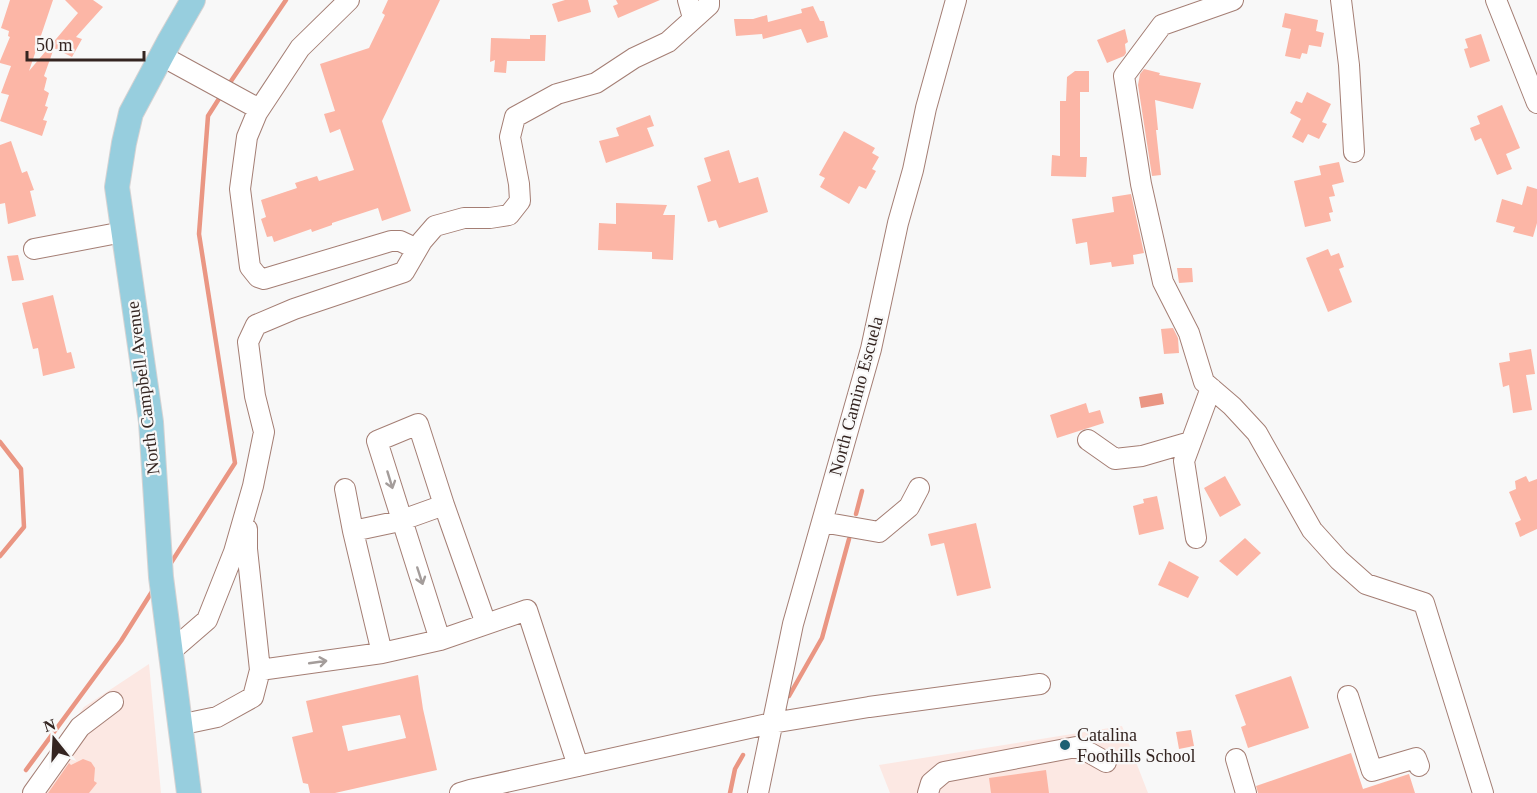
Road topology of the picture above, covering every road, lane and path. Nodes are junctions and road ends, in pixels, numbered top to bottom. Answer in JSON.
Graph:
{"nodes":[{"id":1,"x":193,"y":0,"type":"edge"},
{"id":2,"x":350,"y":0,"type":"edge"},
{"id":3,"x":709,"y":0,"type":"edge"},
{"id":4,"x":956,"y":0,"type":"edge"},
{"id":5,"x":1233,"y":0,"type":"edge"},
{"id":6,"x":1341,"y":0,"type":"edge"},
{"id":7,"x":1496,"y":0,"type":"edge"},
{"id":8,"x":690,"y":9,"type":"edge"},
{"id":9,"x":162,"y":56,"type":"junction"},
{"id":10,"x":1537,"y":103,"type":"edge"},
{"id":11,"x":259,"y":109,"type":"junction"},
{"id":12,"x":1354,"y":152,"type":"dead end"},
{"id":13,"x":123,"y":232,"type":"junction"},
{"id":14,"x":34,"y":249,"type":"dead end"},
{"id":15,"x":417,"y":249,"type":"junction"},
{"id":16,"x":1211,"y":388,"type":"junction"},
{"id":17,"x":1088,"y":440,"type":"dead end"},
{"id":18,"x":1190,"y":442,"type":"junction"},
{"id":19,"x":919,"y":488,"type":"dead end"},
{"id":20,"x":345,"y":489,"type":"dead end"},
{"id":21,"x":444,"y":505,"type":"junction"},
{"id":22,"x":247,"y":507,"type":"junction"},
{"id":23,"x":402,"y":520,"type":"junction"},
{"id":24,"x":822,"y":522,"type":"junction"},
{"id":25,"x":353,"y":531,"type":"junction"},
{"id":26,"x":1196,"y":538,"type":"dead end"},
{"id":27,"x":486,"y":624,"type":"junction"},
{"id":28,"x":440,"y":640,"type":"junction"},
{"id":29,"x":170,"y":652,"type":"junction"},
{"id":30,"x":382,"y":653,"type":"junction"},
{"id":31,"x":260,"y":670,"type":"junction"},
{"id":32,"x":1040,"y":684,"type":"dead end"},
{"id":33,"x":1348,"y":696,"type":"dead end"},
{"id":34,"x":113,"y":702,"type":"dead end"},
{"id":35,"x":772,"y":723,"type":"junction"},
{"id":36,"x":179,"y":725,"type":"junction"},
{"id":37,"x":1236,"y":759,"type":"dead end"},
{"id":38,"x":1106,"y":762,"type":"dead end"},
{"id":39,"x":578,"y":766,"type":"junction"},
{"id":40,"x":1419,"y":766,"type":"dead end"},
{"id":41,"x":499,"y":788,"type":"edge"},
{"id":42,"x":33,"y":793,"type":"edge"},
{"id":43,"x":189,"y":793,"type":"edge"},
{"id":44,"x":460,"y":793,"type":"edge"},
{"id":45,"x":758,"y":793,"type":"edge"},
{"id":46,"x":928,"y":793,"type":"edge"},
{"id":47,"x":1246,"y":793,"type":"edge"},
{"id":48,"x":1484,"y":793,"type":"edge"}],
"edges":[{"from":1,"to":9,"type":"main road","name":"North Campbell Avenue"},
{"from":2,"to":11,"type":"street"},
{"from":3,"to":8,"type":"street"},
{"from":4,"to":24,"type":"street","name":"North Camino Escuela"},
{"from":5,"to":16,"type":"street"},
{"from":6,"to":12,"type":"street"},
{"from":7,"to":10,"type":"street"},
{"from":8,"to":15,"type":"street"},
{"from":9,"to":11,"type":"street"},
{"from":9,"to":13,"type":"main road","name":"North Campbell Avenue"},
{"from":11,"to":15,"type":"street"},
{"from":13,"to":14,"type":"street"},
{"from":13,"to":29,"type":"main road","name":"North Campbell Avenue"},
{"from":15,"to":22,"type":"street"},
{"from":16,"to":18,"type":"street"},
{"from":16,"to":48,"type":"street"},
{"from":17,"to":18,"type":"street"},
{"from":18,"to":26,"type":"street"},
{"from":19,"to":24,"type":"street"},
{"from":20,"to":25,"type":"street"},
{"from":21,"to":23,"type":"street"},
{"from":21,"to":23,"type":"street","one_way":true},
{"from":21,"to":27,"type":"street"},
{"from":22,"to":29,"type":"street"},
{"from":22,"to":31,"type":"street"},
{"from":23,"to":25,"type":"street"},
{"from":23,"to":28,"type":"street","one_way":true},
{"from":24,"to":35,"type":"street","name":"North Camino Escuela"},
{"from":25,"to":30,"type":"street"},
{"from":27,"to":28,"type":"street"},
{"from":27,"to":39,"type":"street"},
{"from":28,"to":30,"type":"street"},
{"from":29,"to":36,"type":"main road","name":"North Campbell Avenue"},
{"from":31,"to":30,"type":"street","one_way":true},
{"from":31,"to":36,"type":"street"},
{"from":32,"to":35,"type":"street"},
{"from":33,"to":40,"type":"street"},
{"from":34,"to":42,"type":"street"},
{"from":35,"to":39,"type":"street"},
{"from":35,"to":45,"type":"street","name":"North Camino Escuela"},
{"from":36,"to":43,"type":"main road","name":"North Campbell Avenue"},
{"from":37,"to":47,"type":"street"},
{"from":38,"to":46,"type":"street"},
{"from":39,"to":41,"type":"street"},
{"from":41,"to":44,"type":"street"}]}
